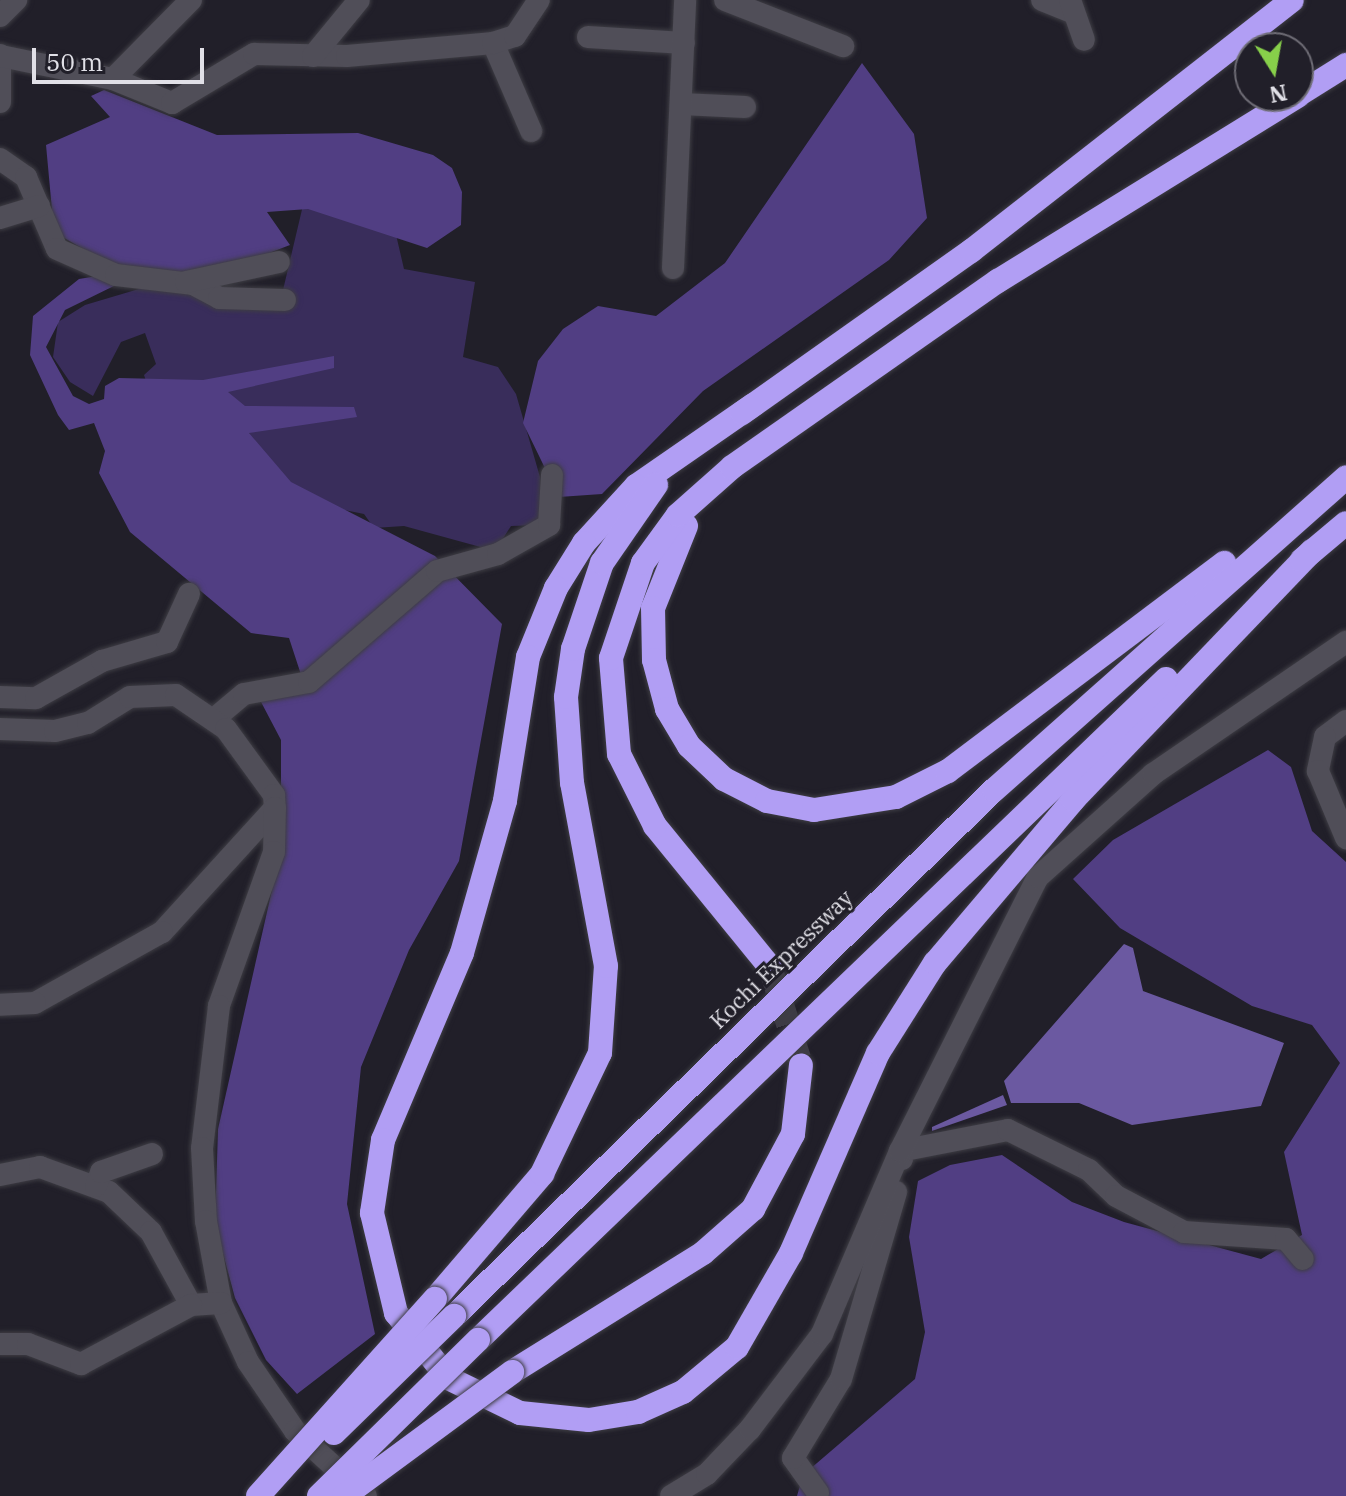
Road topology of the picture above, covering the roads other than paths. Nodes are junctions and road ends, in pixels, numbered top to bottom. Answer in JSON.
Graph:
{"nodes":[{"id":1,"x":16,"y":0,"type":"edge"},
{"id":2,"x":191,"y":0,"type":"edge"},
{"id":3,"x":359,"y":0,"type":"edge"},
{"id":4,"x":539,"y":0,"type":"edge"},
{"id":5,"x":685,"y":0,"type":"edge"},
{"id":6,"x":1042,"y":0,"type":"edge"},
{"id":7,"x":1292,"y":0,"type":"edge"},
{"id":8,"x":740,"y":2,"type":"edge"},
{"id":9,"x":1071,"y":6,"type":"edge"},
{"id":10,"x":0,"y":16,"type":"edge"},
{"id":11,"x":588,"y":37,"type":"dead end"},
{"id":12,"x":1084,"y":40,"type":"dead end"},
{"id":13,"x":493,"y":43,"type":"junction"},
{"id":14,"x":684,"y":43,"type":"junction"},
{"id":15,"x":843,"y":46,"type":"dead end"},
{"id":16,"x":0,"y":56,"type":"edge"},
{"id":17,"x":313,"y":56,"type":"junction"},
{"id":18,"x":1346,"y":65,"type":"edge"},
{"id":19,"x":113,"y":79,"type":"junction"},
{"id":20,"x":1314,"y":85,"type":"edge"},
{"id":21,"x":0,"y":102,"type":"edge"},
{"id":22,"x":682,"y":104,"type":"junction"},
{"id":23,"x":745,"y":107,"type":"dead end"},
{"id":24,"x":1271,"y":112,"type":"edge"},
{"id":25,"x":531,"y":131,"type":"dead end"},
{"id":26,"x":0,"y":159,"type":"edge"},
{"id":27,"x":39,"y":206,"type":"junction"},
{"id":28,"x":0,"y":218,"type":"edge"},
{"id":29,"x":279,"y":262,"type":"dead end"},
{"id":30,"x":673,"y":268,"type":"dead end"},
{"id":31,"x":186,"y":282,"type":"junction"},
{"id":32,"x":285,"y":300,"type":"dead end"},
{"id":33,"x":753,"y":405,"type":"junction"},
{"id":34,"x":775,"y":437,"type":"junction"},
{"id":35,"x":1346,"y":469,"type":"edge"},
{"id":36,"x":552,"y":475,"type":"dead end"},
{"id":37,"x":1346,"y":477,"type":"edge"},
{"id":38,"x":1346,"y":523,"type":"edge"},
{"id":39,"x":1312,"y":551,"type":"junction"},
{"id":40,"x":189,"y":594,"type":"dead end"},
{"id":41,"x":1346,"y":642,"type":"edge"},
{"id":42,"x":0,"y":697,"type":"edge"},
{"id":43,"x":214,"y":719,"type":"junction"},
{"id":44,"x":1346,"y":721,"type":"edge"},
{"id":45,"x":0,"y":729,"type":"edge"},
{"id":46,"x":275,"y":808,"type":"junction"},
{"id":47,"x":1346,"y":838,"type":"edge"},
{"id":48,"x":770,"y":967,"type":"tunnel mouth"},
{"id":49,"x":0,"y":1005,"type":"edge"},
{"id":50,"x":801,"y":1065,"type":"tunnel mouth"},
{"id":51,"x":900,"y":1151,"type":"junction"},
{"id":52,"x":152,"y":1154,"type":"dead end"},
{"id":53,"x":0,"y":1175,"type":"edge"},
{"id":54,"x":96,"y":1186,"type":"junction"},
{"id":55,"x":1303,"y":1259,"type":"dead end"},
{"id":56,"x":221,"y":1303,"type":"junction"},
{"id":57,"x":191,"y":1305,"type":"junction"},
{"id":58,"x":0,"y":1344,"type":"edge"},
{"id":59,"x":819,"y":1495,"type":"edge"},
{"id":60,"x":258,"y":1496,"type":"edge"},
{"id":61,"x":270,"y":1496,"type":"edge"},
{"id":62,"x":319,"y":1496,"type":"edge"},
{"id":63,"x":344,"y":1496,"type":"edge"},
{"id":64,"x":366,"y":1496,"type":"edge"},
{"id":65,"x":671,"y":1496,"type":"edge"},
{"id":66,"x":795,"y":1496,"type":"edge"}],
"edges":[{"from":1,"to":10,"type":"street"},
{"from":2,"to":19,"type":"street"},
{"from":3,"to":17,"type":"street"},
{"from":4,"to":13,"type":"street"},
{"from":5,"to":14,"type":"street"},
{"from":6,"to":9,"type":"street"},
{"from":7,"to":33,"type":"highway"},
{"from":8,"to":15,"type":"street"},
{"from":9,"to":12,"type":"street"},
{"from":11,"to":14,"type":"street"},
{"from":13,"to":17,"type":"street"},
{"from":13,"to":25,"type":"street"},
{"from":14,"to":22,"type":"street"},
{"from":16,"to":19,"type":"street"},
{"from":16,"to":21,"type":"street"},
{"from":17,"to":19,"type":"street"},
{"from":18,"to":20,"type":"highway"},
{"from":22,"to":23,"type":"street"},
{"from":22,"to":30,"type":"street"},
{"from":24,"to":34,"type":"highway"},
{"from":26,"to":27,"type":"street"},
{"from":27,"to":28,"type":"street"},
{"from":27,"to":31,"type":"street"},
{"from":29,"to":31,"type":"street"},
{"from":31,"to":32,"type":"street"},
{"from":33,"to":39,"type":"highway"},
{"from":33,"to":60,"type":"highway","bridge":true},
{"from":34,"to":35,"type":"highway"},
{"from":34,"to":48,"type":"highway"},
{"from":36,"to":43,"type":"street"},
{"from":37,"to":61,"type":"highway","name":"Kochi Expressway","bridge":true},
{"from":38,"to":39,"type":"highway"},
{"from":39,"to":62,"type":"highway","bridge":true},
{"from":40,"to":42,"type":"street"},
{"from":41,"to":51,"type":"street"},
{"from":43,"to":45,"type":"street"},
{"from":43,"to":46,"type":"street"},
{"from":44,"to":47,"type":"street"},
{"from":46,"to":49,"type":"street"},
{"from":46,"to":56,"type":"street"},
{"from":50,"to":63,"type":"highway","bridge":true},
{"from":51,"to":55,"type":"street"},
{"from":51,"to":59,"type":"street"},
{"from":51,"to":65,"type":"street"},
{"from":52,"to":54,"type":"street"},
{"from":53,"to":54,"type":"street"},
{"from":54,"to":57,"type":"street"},
{"from":56,"to":57,"type":"street"},
{"from":56,"to":64,"type":"street"},
{"from":57,"to":58,"type":"street"},
{"from":59,"to":66,"type":"street"}]}
